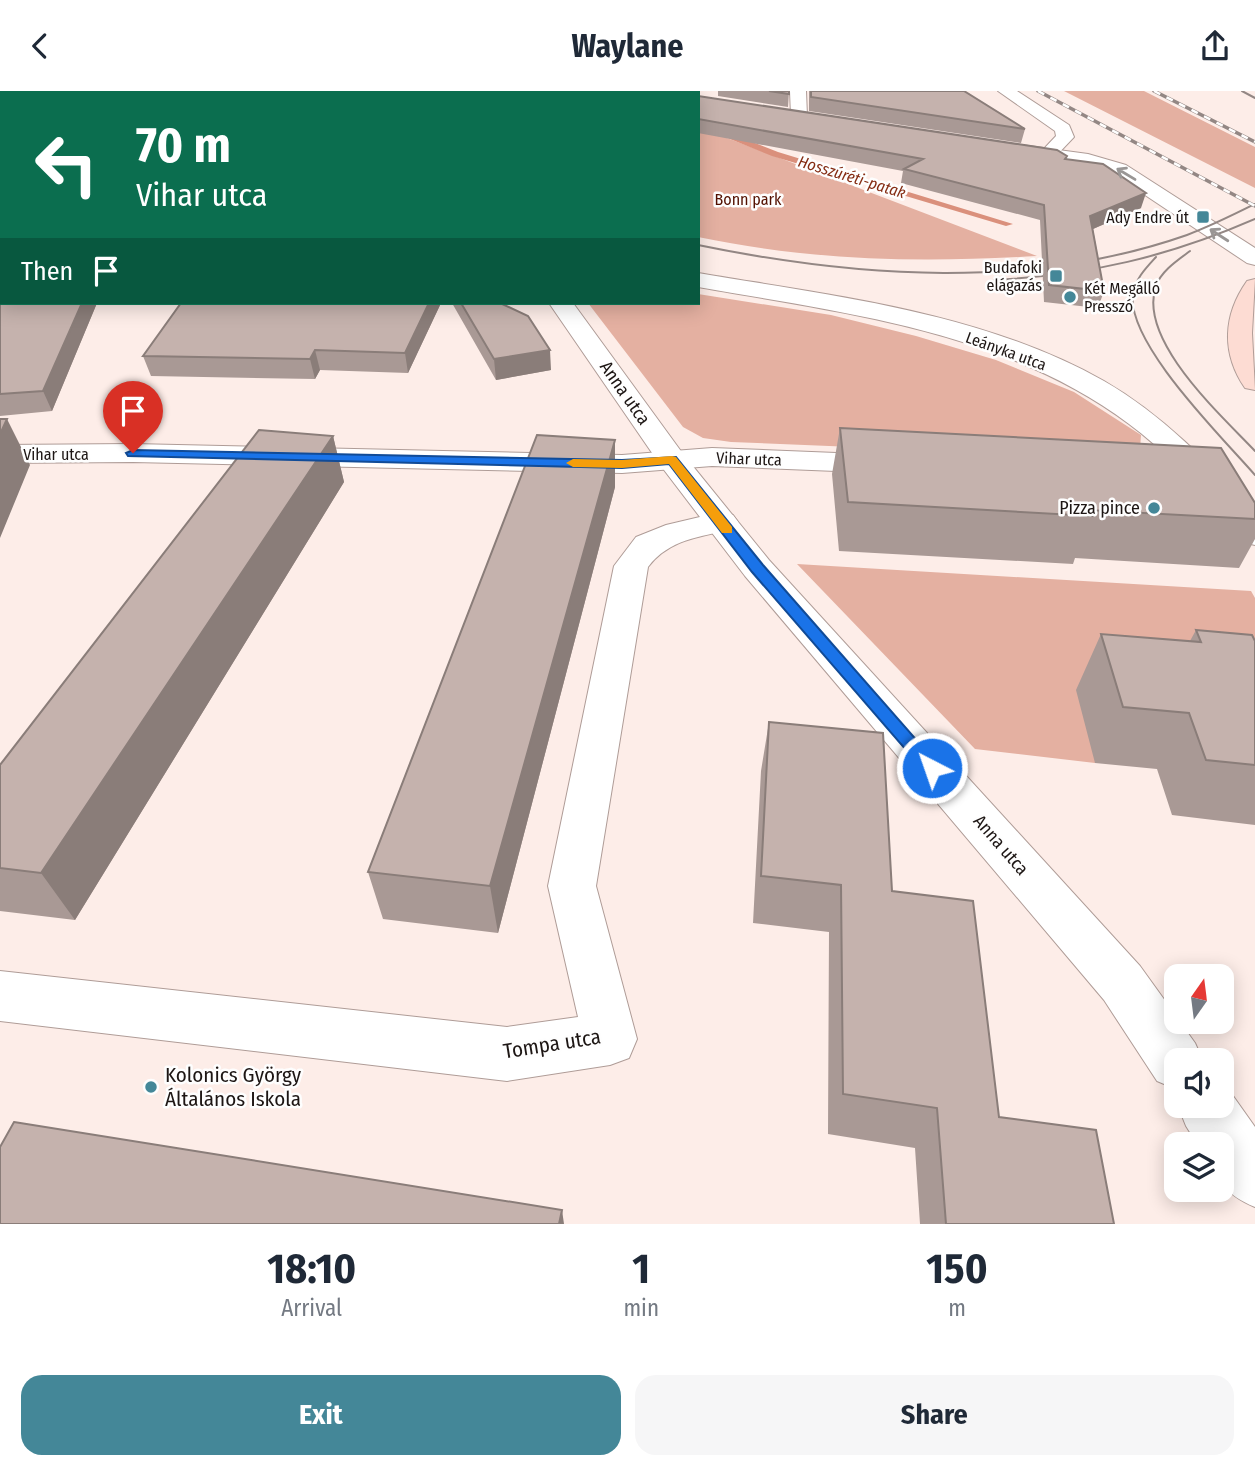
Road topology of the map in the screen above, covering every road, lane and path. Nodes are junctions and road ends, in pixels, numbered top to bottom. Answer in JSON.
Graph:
{"nodes":[{"id":1,"x":799,"y":91,"type":"edge"},
{"id":2,"x":1006,"y":91,"type":"edge"},
{"id":3,"x":799,"y":116,"type":"edge"},
{"id":4,"x":996,"y":146,"type":"edge"},
{"id":5,"x":1048,"y":154,"type":"junction"},
{"id":6,"x":1255,"y":258,"type":"edge"},
{"id":7,"x":700,"y":280,"type":"edge"},
{"id":8,"x":1255,"y":286,"type":"edge"},
{"id":9,"x":562,"y":305,"type":"edge"},
{"id":10,"x":1255,"y":382,"type":"edge"},
{"id":11,"x":0,"y":454,"type":"edge"},
{"id":12,"x":672,"y":460,"type":"junction"},
{"id":13,"x":915,"y":465,"type":"edge"},
{"id":14,"x":1164,"y":474,"type":"edge"},
{"id":15,"x":1203,"y":475,"type":"junction"},
{"id":16,"x":721,"y":522,"type":"junction"},
{"id":17,"x":1255,"y":535,"type":"edge"},
{"id":18,"x":0,"y":996,"type":"edge"},
{"id":19,"x":1166,"y":1048,"type":"edge"},
{"id":20,"x":1214,"y":1118,"type":"edge"},
{"id":21,"x":1255,"y":1177,"type":"edge"}],
"edges":[{"from":1,"to":3,"type":"street"},
{"from":2,"to":5,"type":"street"},
{"from":4,"to":5,"type":"street"},
{"from":6,"to":5,"type":"street","one_way":true},
{"from":7,"to":15,"type":"street","name":"Leányka utca"},
{"from":8,"to":10,"type":"main road"},
{"from":9,"to":12,"type":"street","name":"Anna utca"},
{"from":11,"to":12,"type":"street","name":"Vihar utca"},
{"from":12,"to":13,"type":"street","name":"Vihar utca"},
{"from":12,"to":16,"type":"street","name":"Anna utca"},
{"from":14,"to":15,"type":"street"},
{"from":15,"to":17,"type":"street","name":"Leányka utca"},
{"from":16,"to":18,"type":"street","name":"Tompa utca"},
{"from":16,"to":19,"type":"street","name":"Anna utca"},
{"from":20,"to":21,"type":"street"}]}
